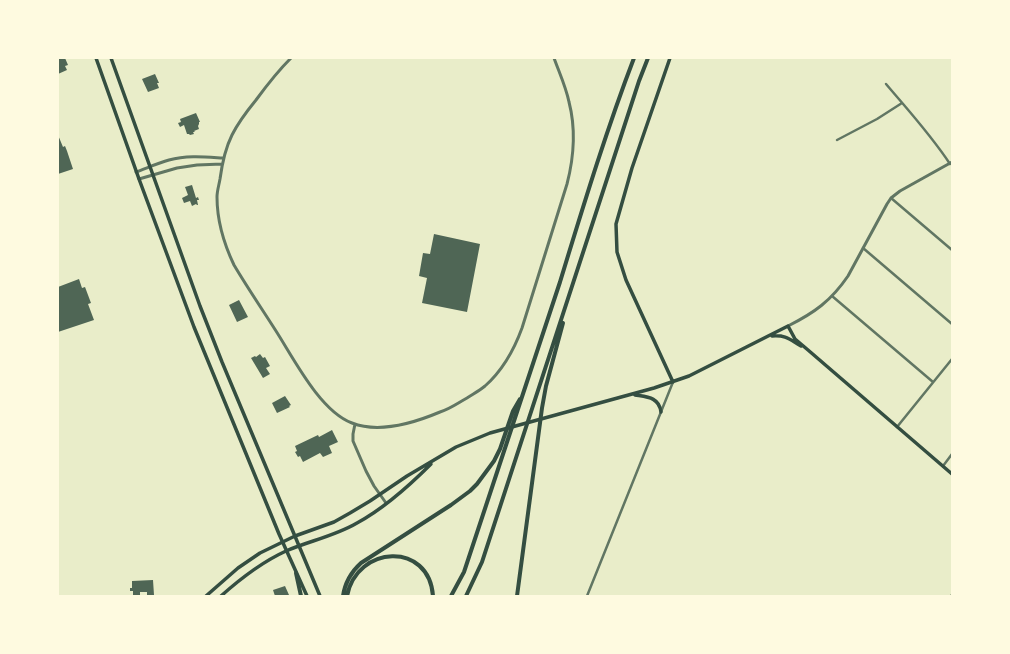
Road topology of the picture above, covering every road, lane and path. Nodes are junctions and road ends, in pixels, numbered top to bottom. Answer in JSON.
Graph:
{"nodes":[{"id":1,"x":96,"y":58,"type":"edge"},
{"id":2,"x":111,"y":58,"type":"edge"},
{"id":3,"x":291,"y":58,"type":"edge"},
{"id":4,"x":554,"y":58,"type":"edge"},
{"id":5,"x":634,"y":58,"type":"edge"},
{"id":6,"x":648,"y":58,"type":"edge"},
{"id":7,"x":670,"y":58,"type":"edge"},
{"id":8,"x":886,"y":84,"type":"dead end"},
{"id":9,"x":902,"y":103,"type":"junction"},
{"id":10,"x":837,"y":140,"type":"dead end"},
{"id":11,"x":223,"y":158,"type":"junction"},
{"id":12,"x":951,"y":163,"type":"edge"},
{"id":13,"x":222,"y":164,"type":"junction"},
{"id":14,"x":150,"y":168,"type":"junction"},
{"id":15,"x":136,"y":172,"type":"junction"},
{"id":16,"x":152,"y":176,"type":"junction"},
{"id":17,"x":139,"y":180,"type":"junction"},
{"id":18,"x":891,"y":198,"type":"junction"},
{"id":19,"x":863,"y":248,"type":"junction"},
{"id":20,"x":952,"y":250,"type":"edge"},
{"id":21,"x":569,"y":295,"type":"junction"},
{"id":22,"x":832,"y":296,"type":"junction"},
{"id":23,"x":952,"y":324,"type":"edge"},
{"id":24,"x":788,"y":326,"type":"junction"},
{"id":25,"x":768,"y":336,"type":"junction"},
{"id":26,"x":808,"y":350,"type":"junction"},
{"id":27,"x":952,"y":359,"type":"edge"},
{"id":28,"x":672,"y":382,"type":"junction"},
{"id":29,"x":934,"y":382,"type":"junction"},
{"id":30,"x":524,"y":392,"type":"junction"},
{"id":31,"x":632,"y":394,"type":"junction"},
{"id":32,"x":661,"y":412,"type":"junction"},
{"id":33,"x":356,"y":424,"type":"junction"},
{"id":34,"x":897,"y":427,"type":"junction"},
{"id":35,"x":952,"y":454,"type":"edge"},
{"id":36,"x":434,"y":460,"type":"junction"},
{"id":37,"x":943,"y":466,"type":"junction"},
{"id":38,"x":952,"y":474,"type":"edge"},
{"id":39,"x":380,"y":495,"type":"junction"},
{"id":40,"x":386,"y":503,"type":"junction"},
{"id":41,"x":295,"y":536,"type":"junction"},
{"id":42,"x":282,"y":542,"type":"junction"},
{"id":43,"x":299,"y":546,"type":"junction"},
{"id":44,"x":286,"y":551,"type":"junction"},
{"id":45,"x":296,"y":573,"type":"junction"},
{"id":46,"x":206,"y":596,"type":"edge"},
{"id":47,"x":221,"y":596,"type":"edge"},
{"id":48,"x":301,"y":596,"type":"edge"},
{"id":49,"x":307,"y":596,"type":"edge"},
{"id":50,"x":320,"y":596,"type":"edge"},
{"id":51,"x":343,"y":596,"type":"edge"},
{"id":52,"x":347,"y":596,"type":"edge"},
{"id":53,"x":433,"y":596,"type":"edge"},
{"id":54,"x":451,"y":596,"type":"edge"},
{"id":55,"x":466,"y":596,"type":"edge"},
{"id":56,"x":517,"y":596,"type":"edge"},
{"id":57,"x":587,"y":596,"type":"edge"}],
"edges":[{"from":1,"to":15,"type":"main road"},
{"from":2,"to":14,"type":"main road"},
{"from":3,"to":11,"type":"street"},
{"from":4,"to":33,"type":"street"},
{"from":5,"to":30,"type":"highway"},
{"from":6,"to":21,"type":"highway"},
{"from":7,"to":28,"type":"main road"},
{"from":8,"to":9,"type":"street"},
{"from":9,"to":10,"type":"street"},
{"from":9,"to":12,"type":"street"},
{"from":11,"to":13,"type":"street"},
{"from":11,"to":14,"type":"street"},
{"from":12,"to":18,"type":"street"},
{"from":13,"to":16,"type":"street"},
{"from":13,"to":33,"type":"street"},
{"from":14,"to":15,"type":"street"},
{"from":14,"to":16,"type":"main road"},
{"from":15,"to":17,"type":"main road"},
{"from":16,"to":17,"type":"street"},
{"from":16,"to":41,"type":"main road"},
{"from":17,"to":42,"type":"main road"},
{"from":18,"to":19,"type":"street"},
{"from":18,"to":20,"type":"street"},
{"from":19,"to":22,"type":"street"},
{"from":19,"to":23,"type":"street"},
{"from":21,"to":55,"type":"highway"},
{"from":21,"to":56,"type":"highway"},
{"from":22,"to":24,"type":"street"},
{"from":22,"to":29,"type":"street"},
{"from":24,"to":25,"type":"main road"},
{"from":24,"to":26,"type":"main road"},
{"from":25,"to":26,"type":"main road"},
{"from":25,"to":28,"type":"main road"},
{"from":26,"to":34,"type":"main road"},
{"from":27,"to":29,"type":"street"},
{"from":28,"to":31,"type":"main road"},
{"from":28,"to":32,"type":"street"},
{"from":29,"to":34,"type":"street"},
{"from":30,"to":51,"type":"highway"},
{"from":30,"to":54,"type":"highway"},
{"from":31,"to":32,"type":"main road"},
{"from":31,"to":36,"type":"main road"},
{"from":32,"to":57,"type":"street"},
{"from":33,"to":39,"type":"street"},
{"from":34,"to":37,"type":"main road"},
{"from":35,"to":37,"type":"street"},
{"from":36,"to":39,"type":"main road"},
{"from":36,"to":40,"type":"main road"},
{"from":37,"to":38,"type":"main road"},
{"from":39,"to":40,"type":"street"},
{"from":39,"to":41,"type":"main road"},
{"from":40,"to":43,"type":"main road"},
{"from":41,"to":42,"type":"main road"},
{"from":41,"to":43,"type":"main road"},
{"from":42,"to":44,"type":"main road"},
{"from":42,"to":46,"type":"main road"},
{"from":43,"to":44,"type":"main road"},
{"from":43,"to":50,"type":"main road"},
{"from":44,"to":45,"type":"main road"},
{"from":44,"to":47,"type":"main road"},
{"from":45,"to":48,"type":"highway"},
{"from":45,"to":49,"type":"main road"},
{"from":52,"to":53,"type":"highway"}]}
